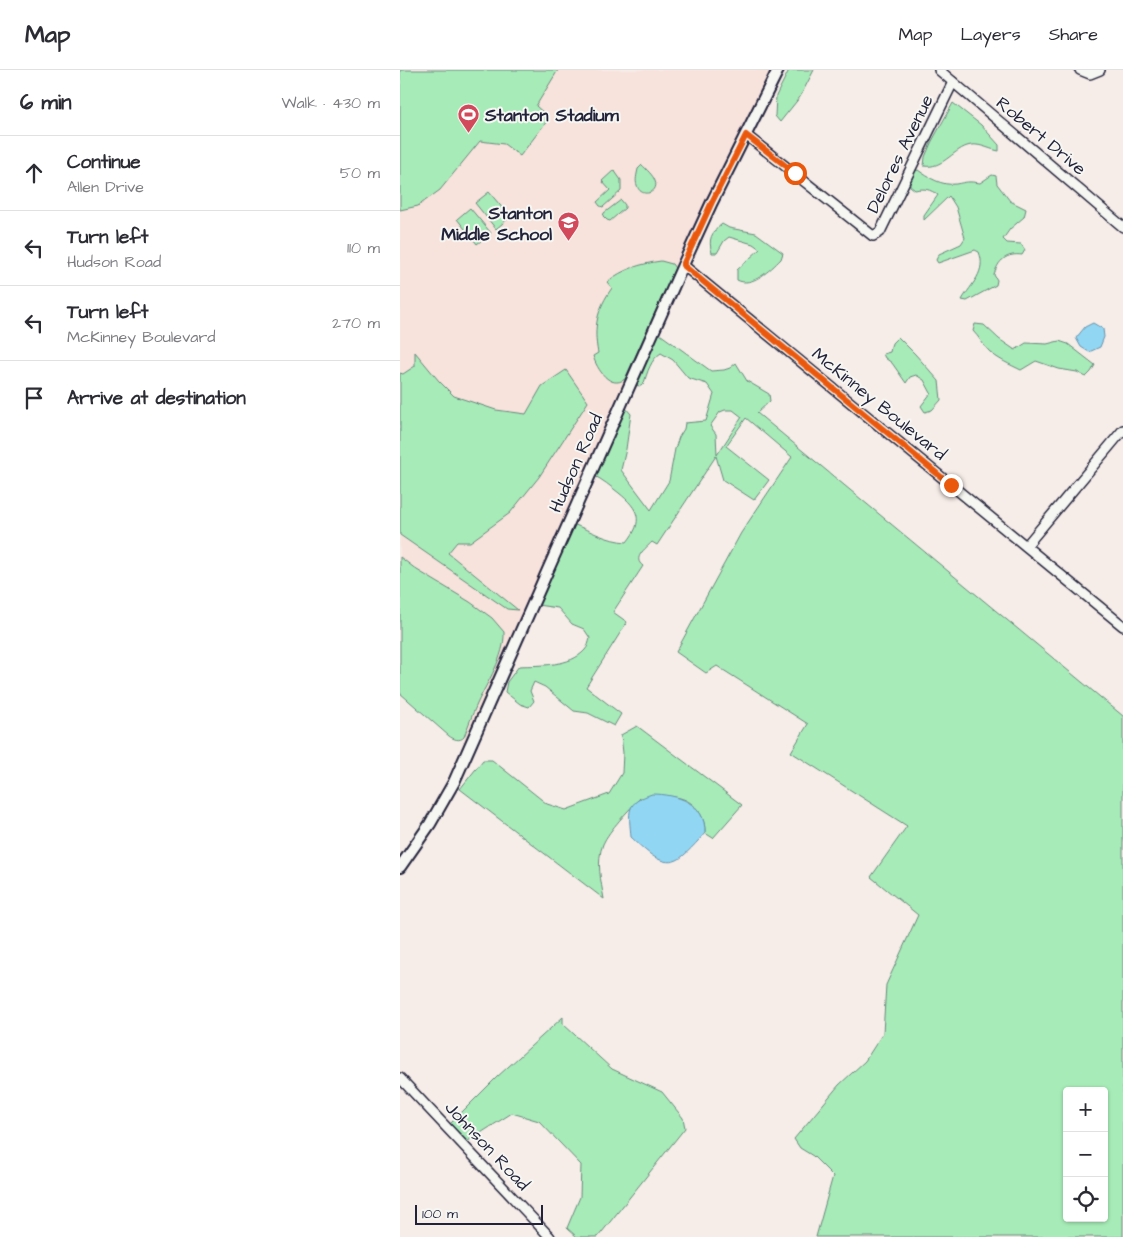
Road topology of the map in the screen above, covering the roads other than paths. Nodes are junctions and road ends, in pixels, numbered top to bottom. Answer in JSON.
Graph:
{"nodes":[{"id":1,"x":778,"y":70,"type":"edge"},
{"id":2,"x":938,"y":70,"type":"edge"},
{"id":3,"x":1080,"y":70,"type":"edge"},
{"id":4,"x":1100,"y":70,"type":"edge"},
{"id":5,"x":953,"y":82,"type":"junction"},
{"id":6,"x":746,"y":135,"type":"junction"},
{"id":7,"x":1123,"y":227,"type":"edge"},
{"id":8,"x":683,"y":265,"type":"junction"},
{"id":9,"x":1123,"y":431,"type":"edge"},
{"id":10,"x":1026,"y":546,"type":"junction"},
{"id":11,"x":1123,"y":626,"type":"edge"},
{"id":12,"x":400,"y":867,"type":"edge"},
{"id":13,"x":400,"y":1078,"type":"edge"},
{"id":14,"x":550,"y":1237,"type":"edge"}],
"edges":[{"from":1,"to":6,"type":"street","name":"Hudson Road"},
{"from":2,"to":5,"type":"street","name":"Robert Drive"},
{"from":3,"to":4,"type":"street"},
{"from":5,"to":6,"type":"street","name":"Delores Avenue"},
{"from":5,"to":7,"type":"street","name":"Robert Drive"},
{"from":6,"to":8,"type":"street","name":"Hudson Road"},
{"from":8,"to":10,"type":"street","name":"McKinney Boulevard"},
{"from":8,"to":12,"type":"street","name":"Hudson Road"},
{"from":9,"to":10,"type":"street"},
{"from":10,"to":11,"type":"street","name":"McKinney Boulevard"},
{"from":13,"to":14,"type":"street","name":"Johnson Road"}]}
